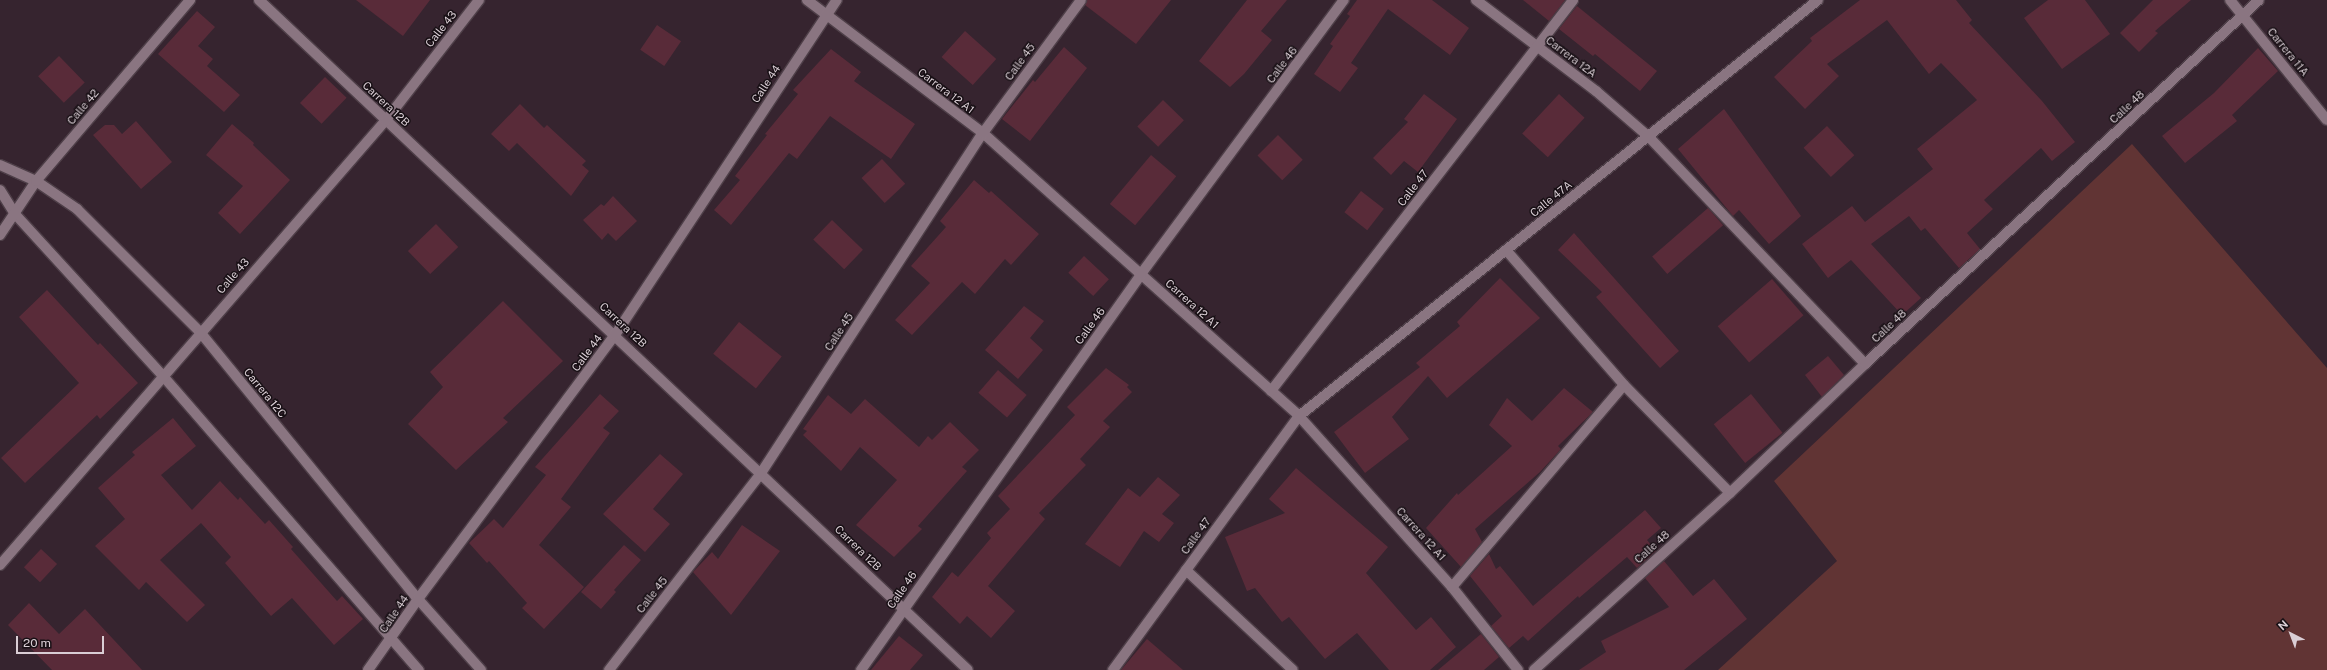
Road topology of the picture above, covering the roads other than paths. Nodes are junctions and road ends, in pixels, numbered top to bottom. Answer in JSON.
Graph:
{"nodes":[{"id":1,"x":190,"y":0,"type":"edge"},
{"id":2,"x":259,"y":0,"type":"edge"},
{"id":3,"x":479,"y":0,"type":"edge"},
{"id":4,"x":807,"y":0,"type":"edge"},
{"id":5,"x":837,"y":0,"type":"edge"},
{"id":6,"x":1081,"y":0,"type":"edge"},
{"id":7,"x":1344,"y":0,"type":"edge"},
{"id":8,"x":1476,"y":0,"type":"edge"},
{"id":9,"x":1573,"y":0,"type":"edge"},
{"id":10,"x":1818,"y":0,"type":"edge"},
{"id":11,"x":2230,"y":0,"type":"edge"},
{"id":12,"x":2259,"y":0,"type":"edge"},
{"id":13,"x":826,"y":16,"type":"junction"},
{"id":14,"x":2243,"y":16,"type":"junction"},
{"id":15,"x":1537,"y":47,"type":"junction"},
{"id":16,"x":386,"y":120,"type":"junction"},
{"id":17,"x":2327,"y":120,"type":"edge"},
{"id":18,"x":983,"y":133,"type":"junction"},
{"id":19,"x":1648,"y":136,"type":"junction"},
{"id":20,"x":0,"y":165,"type":"edge"},
{"id":21,"x":36,"y":181,"type":"junction"},
{"id":22,"x":0,"y":190,"type":"edge"},
{"id":23,"x":15,"y":214,"type":"junction"},
{"id":24,"x":0,"y":235,"type":"edge"},
{"id":25,"x":1506,"y":250,"type":"junction"},
{"id":26,"x":1141,"y":274,"type":"junction"},
{"id":27,"x":200,"y":332,"type":"junction"},
{"id":28,"x":615,"y":335,"type":"junction"},
{"id":29,"x":1865,"y":364,"type":"junction"},
{"id":30,"x":163,"y":376,"type":"junction"},
{"id":31,"x":1624,"y":385,"type":"junction"},
{"id":32,"x":1271,"y":391,"type":"junction"},
{"id":33,"x":1299,"y":416,"type":"junction"},
{"id":34,"x":761,"y":473,"type":"junction"},
{"id":35,"x":1730,"y":493,"type":"junction"},
{"id":36,"x":0,"y":565,"type":"edge"},
{"id":37,"x":1186,"y":570,"type":"junction"},
{"id":38,"x":1452,"y":587,"type":"junction"},
{"id":39,"x":418,"y":599,"type":"junction"},
{"id":40,"x":903,"y":608,"type":"junction"},
{"id":41,"x":392,"y":639,"type":"junction"},
{"id":42,"x":368,"y":670,"type":"edge"},
{"id":43,"x":419,"y":670,"type":"edge"},
{"id":44,"x":481,"y":670,"type":"edge"},
{"id":45,"x":609,"y":670,"type":"edge"},
{"id":46,"x":861,"y":670,"type":"edge"},
{"id":47,"x":968,"y":670,"type":"edge"},
{"id":48,"x":1113,"y":670,"type":"edge"},
{"id":49,"x":1293,"y":670,"type":"edge"},
{"id":50,"x":1518,"y":670,"type":"edge"},
{"id":51,"x":1534,"y":670,"type":"edge"}],
"edges":[{"from":1,"to":21,"type":"street","name":"Calle 42"},
{"from":2,"to":16,"type":"street","name":"Carrera 12B"},
{"from":3,"to":16,"type":"street","name":"Calle 43"},
{"from":4,"to":13,"type":"street","name":"Carrera 12 A1"},
{"from":5,"to":13,"type":"street","name":"Calle 44"},
{"from":6,"to":18,"type":"street","name":"Calle 45"},
{"from":7,"to":26,"type":"street","name":"Calle 46"},
{"from":8,"to":15,"type":"street","name":"Carrera 12A"},
{"from":9,"to":15,"type":"street","name":"Calle 47"},
{"from":10,"to":19,"type":"street","name":"Calle 47A"},
{"from":11,"to":14,"type":"street","name":"Carrera 11A"},
{"from":12,"to":14,"type":"street","name":"Calle 48"},
{"from":13,"to":18,"type":"street","name":"Carrera 12 A1"},
{"from":13,"to":28,"type":"street","name":"Calle 44"},
{"from":14,"to":17,"type":"street","name":"Carrera 11A"},
{"from":14,"to":29,"type":"street","name":"Calle 48"},
{"from":15,"to":19,"type":"street","name":"Carrera 12A"},
{"from":15,"to":32,"type":"street","name":"Calle 47"},
{"from":16,"to":27,"type":"street","name":"Calle 43"},
{"from":16,"to":28,"type":"street","name":"Carrera 12B"},
{"from":18,"to":26,"type":"street","name":"Carrera 12 A1"},
{"from":18,"to":34,"type":"street","name":"Calle 45"},
{"from":19,"to":25,"type":"street","name":"Calle 47A"},
{"from":19,"to":29,"type":"street","name":"Carrera 12A"},
{"from":20,"to":21,"type":"street","name":"Carrera 12C"},
{"from":21,"to":23,"type":"street","name":"Calle 42"},
{"from":21,"to":27,"type":"street","name":"Carrera 12C"},
{"from":22,"to":23,"type":"street"},
{"from":23,"to":24,"type":"street","name":"Calle 42"},
{"from":23,"to":30,"type":"street"},
{"from":25,"to":31,"type":"street"},
{"from":25,"to":33,"type":"street","name":"Calle 47A"},
{"from":26,"to":32,"type":"street","name":"Carrera 12 A1"},
{"from":26,"to":40,"type":"street","name":"Calle 46"},
{"from":27,"to":30,"type":"street","name":"Calle 43"},
{"from":27,"to":39,"type":"street","name":"Carrera 12C"},
{"from":28,"to":34,"type":"street","name":"Carrera 12B"},
{"from":28,"to":39,"type":"street","name":"Calle 44"},
{"from":29,"to":35,"type":"street","name":"Calle 48"},
{"from":30,"to":36,"type":"street","name":"Calle 43"},
{"from":30,"to":41,"type":"street"},
{"from":31,"to":35,"type":"street"},
{"from":31,"to":38,"type":"street"},
{"from":32,"to":33,"type":"street","name":"Carrera 12 A1"},
{"from":33,"to":37,"type":"street","name":"Calle 47"},
{"from":33,"to":38,"type":"street","name":"Carrera 12 A1"},
{"from":34,"to":40,"type":"street","name":"Carrera 12B"},
{"from":34,"to":45,"type":"street","name":"Calle 45"},
{"from":35,"to":51,"type":"street","name":"Calle 48"},
{"from":37,"to":48,"type":"street","name":"Calle 47"},
{"from":37,"to":49,"type":"street"},
{"from":38,"to":50,"type":"street","name":"Carrera 12 A1"},
{"from":39,"to":41,"type":"street","name":"Calle 44"},
{"from":39,"to":44,"type":"street","name":"Carrera 12C"},
{"from":40,"to":46,"type":"street","name":"Calle 46"},
{"from":40,"to":47,"type":"street","name":"Carrera 12B"},
{"from":41,"to":42,"type":"street","name":"Calle 44"},
{"from":41,"to":43,"type":"street"}]}
